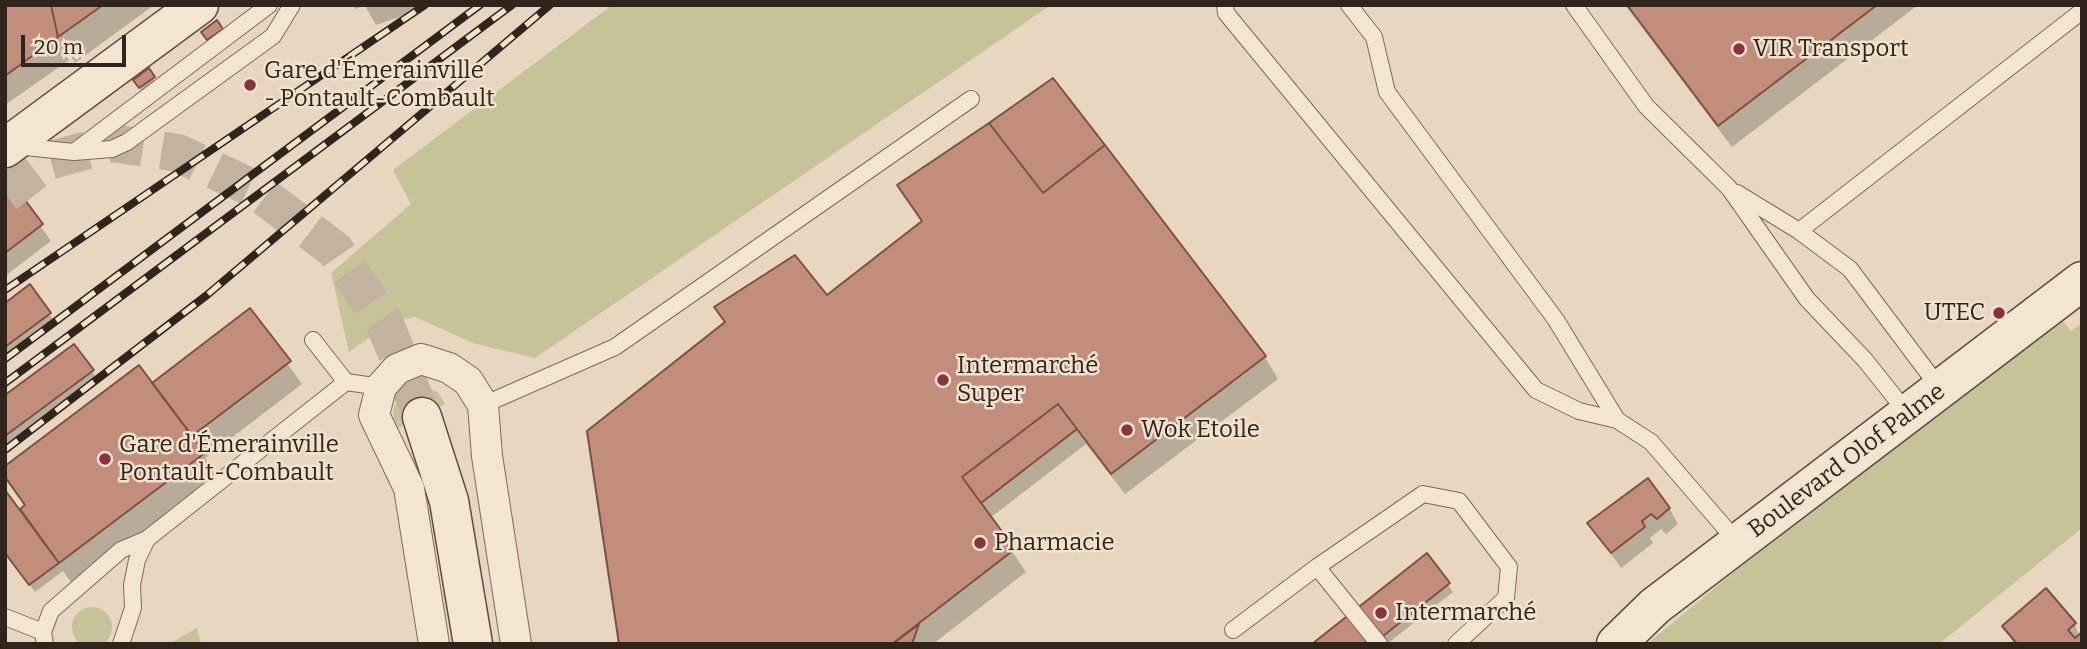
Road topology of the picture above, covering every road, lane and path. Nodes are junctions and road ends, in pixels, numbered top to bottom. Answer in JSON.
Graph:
{"nodes":[{"id":1,"x":199,"y":5,"type":"edge"},
{"id":2,"x":269,"y":5,"type":"edge"},
{"id":3,"x":292,"y":5,"type":"edge"},
{"id":4,"x":1225,"y":5,"type":"edge"},
{"id":5,"x":1349,"y":5,"type":"edge"},
{"id":6,"x":1574,"y":5,"type":"edge"},
{"id":7,"x":2082,"y":11,"type":"edge"},
{"id":8,"x":971,"y":99,"type":"dead end"},
{"id":9,"x":8,"y":147,"type":"edge"},
{"id":10,"x":74,"y":152,"type":"junction"},
{"id":11,"x":1728,"y":188,"type":"junction"},
{"id":12,"x":1799,"y":231,"type":"junction"},
{"id":13,"x":2082,"y":281,"type":"edge"},
{"id":14,"x":313,"y":340,"type":"dead end"},
{"id":15,"x":346,"y":382,"type":"junction"},
{"id":16,"x":381,"y":387,"type":"junction"},
{"id":17,"x":1941,"y":390,"type":"junction"},
{"id":18,"x":483,"y":405,"type":"junction"},
{"id":19,"x":1909,"y":415,"type":"junction"},
{"id":20,"x":422,"y":417,"type":"tunnel mouth"},
{"id":21,"x":1617,"y":420,"type":"junction"},
{"id":22,"x":147,"y":540,"type":"junction"},
{"id":23,"x":1738,"y":543,"type":"junction"},
{"id":24,"x":1317,"y":567,"type":"junction"},
{"id":25,"x":5,"y":617,"type":"edge"},
{"id":26,"x":1233,"y":630,"type":"dead end"},
{"id":27,"x":44,"y":638,"type":"edge"},
{"id":28,"x":121,"y":644,"type":"edge"},
{"id":29,"x":434,"y":644,"type":"edge"},
{"id":30,"x":473,"y":644,"type":"edge"},
{"id":31,"x":516,"y":644,"type":"edge"},
{"id":32,"x":1379,"y":644,"type":"edge"},
{"id":33,"x":1456,"y":644,"type":"edge"},
{"id":34,"x":1616,"y":644,"type":"edge"}],
"edges":[{"from":1,"to":9,"type":"street"},
{"from":2,"to":10,"type":"lane"},
{"from":3,"to":10,"type":"lane"},
{"from":4,"to":21,"type":"lane"},
{"from":5,"to":21,"type":"lane"},
{"from":6,"to":11,"type":"lane"},
{"from":7,"to":12,"type":"lane"},
{"from":8,"to":18,"type":"lane"},
{"from":9,"to":10,"type":"lane"},
{"from":11,"to":12,"type":"lane"},
{"from":11,"to":19,"type":"lane"},
{"from":12,"to":17,"type":"lane"},
{"from":13,"to":17,"type":"street","name":"Boulevard Olof Palme"},
{"from":14,"to":15,"type":"lane"},
{"from":15,"to":16,"type":"lane"},
{"from":15,"to":22,"type":"lane"},
{"from":16,"to":18,"type":"street"},
{"from":16,"to":29,"type":"street"},
{"from":17,"to":19,"type":"street","name":"Boulevard Olof Palme"},
{"from":18,"to":31,"type":"street"},
{"from":19,"to":23,"type":"street","name":"Boulevard Olof Palme"},
{"from":20,"to":30,"type":"street"},
{"from":21,"to":23,"type":"lane"},
{"from":22,"to":27,"type":"lane"},
{"from":22,"to":28,"type":"lane"},
{"from":23,"to":34,"type":"street","name":"Boulevard Olof Palme"},
{"from":24,"to":26,"type":"lane"},
{"from":24,"to":32,"type":"lane"},
{"from":24,"to":33,"type":"lane"},
{"from":25,"to":27,"type":"lane"}]}
